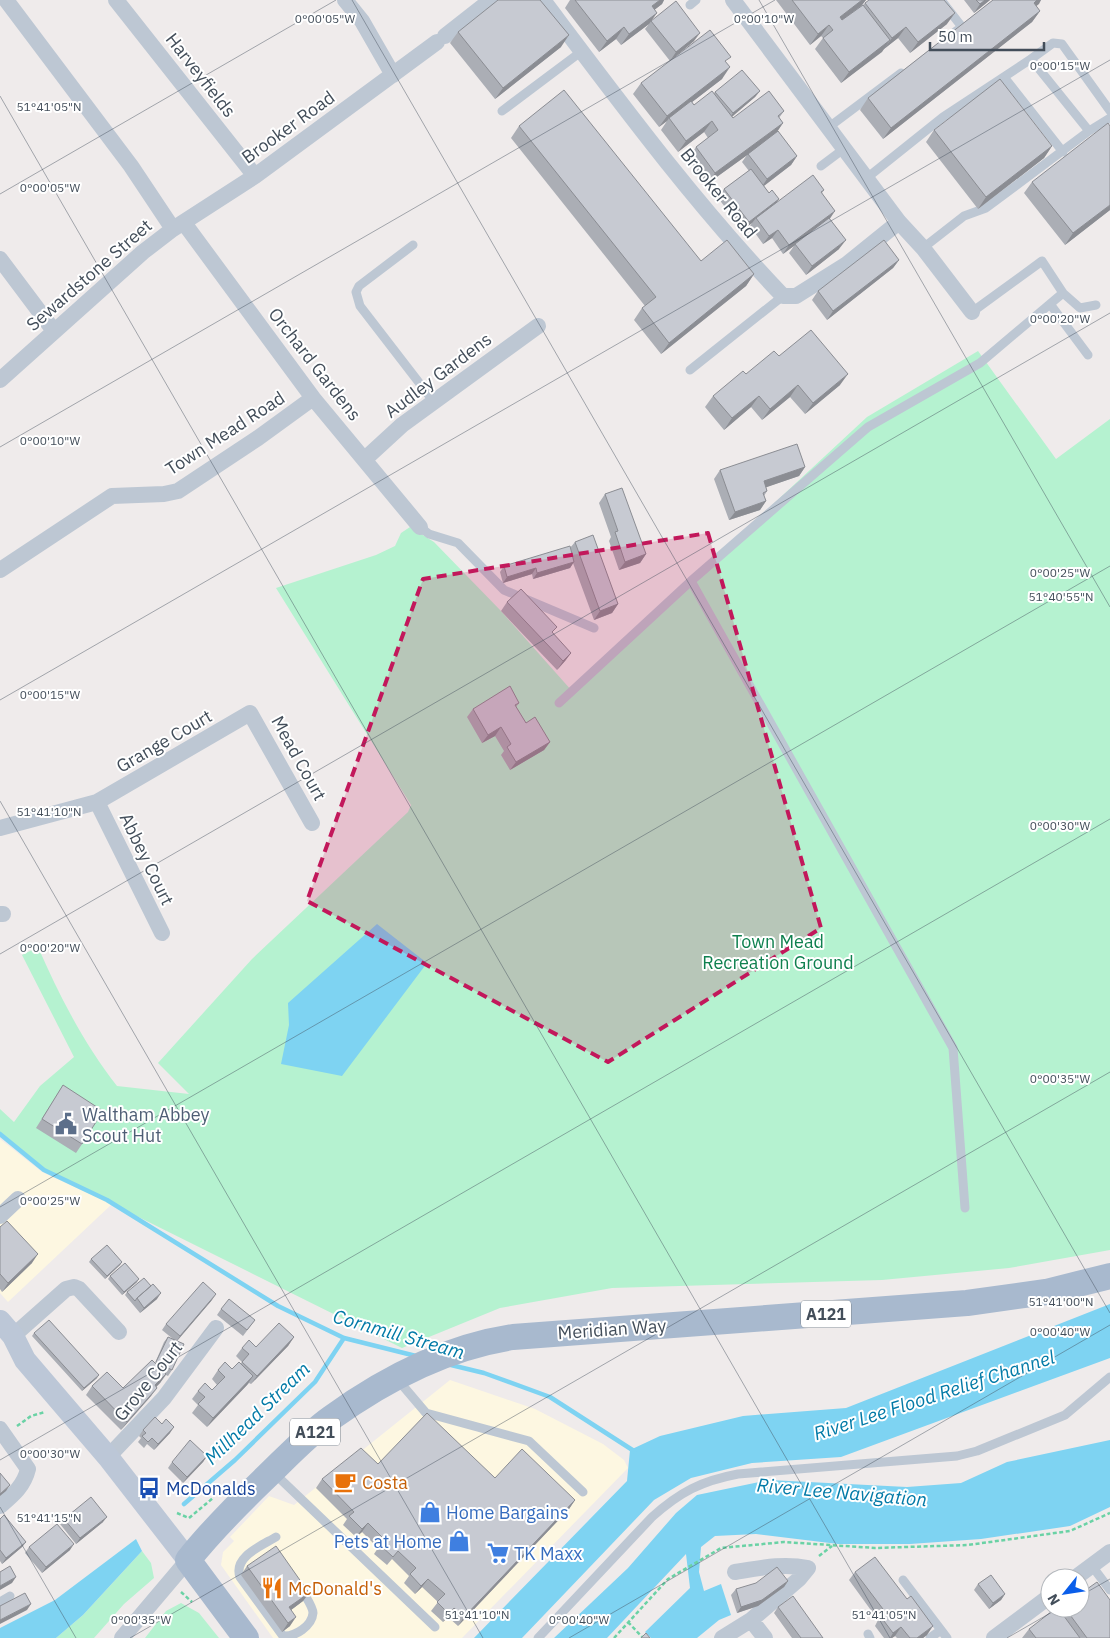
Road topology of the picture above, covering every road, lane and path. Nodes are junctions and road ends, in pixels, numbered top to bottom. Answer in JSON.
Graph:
{"nodes":[{"id":1,"x":6,"y":0,"type":"edge"},
{"id":2,"x":116,"y":0,"type":"edge"},
{"id":3,"x":345,"y":0,"type":"edge"},
{"id":4,"x":491,"y":0,"type":"edge"},
{"id":5,"x":543,"y":0,"type":"edge"},
{"id":6,"x":941,"y":0,"type":"edge"},
{"id":7,"x":736,"y":1,"type":"edge"},
{"id":8,"x":946,"y":38,"type":"edge"},
{"id":9,"x":582,"y":51,"type":"junction"},
{"id":10,"x":1031,"y":59,"type":"junction"},
{"id":11,"x":907,"y":68,"type":"edge"},
{"id":12,"x":393,"y":75,"type":"junction"},
{"id":13,"x":1004,"y":77,"type":"junction"},
{"id":14,"x":502,"y":111,"type":"dead end"},
{"id":15,"x":1110,"y":111,"type":"edge"},
{"id":16,"x":1110,"y":118,"type":"edge"},
{"id":17,"x":829,"y":127,"type":"junction"},
{"id":18,"x":1088,"y":131,"type":"junction"},
{"id":19,"x":845,"y":148,"type":"junction"},
{"id":20,"x":1063,"y":152,"type":"junction"},
{"id":21,"x":822,"y":166,"type":"dead end"},
{"id":22,"x":255,"y":176,"type":"junction"},
{"id":23,"x":868,"y":177,"type":"junction"},
{"id":24,"x":899,"y":222,"type":"junction"},
{"id":25,"x":178,"y":226,"type":"junction"},
{"id":26,"x":412,"y":245,"type":"dead end"},
{"id":27,"x":923,"y":248,"type":"junction"},
{"id":28,"x":2,"y":267,"type":"edge"},
{"id":29,"x":1063,"y":293,"type":"junction"},
{"id":30,"x":783,"y":296,"type":"junction"},
{"id":31,"x":1050,"y":304,"type":"junction"},
{"id":32,"x":1096,"y":305,"type":"dead end"},
{"id":33,"x":972,"y":312,"type":"joint"},
{"id":34,"x":538,"y":326,"type":"dead end"},
{"id":35,"x":54,"y":331,"type":"junction"},
{"id":36,"x":1088,"y":355,"type":"dead end"},
{"id":37,"x":690,"y":370,"type":"dead end"},
{"id":38,"x":0,"y":380,"type":"edge"},
{"id":39,"x":313,"y":398,"type":"junction"},
{"id":40,"x":434,"y":402,"type":"junction"},
{"id":41,"x":365,"y":459,"type":"junction"},
{"id":42,"x":420,"y":527,"type":"joint"},
{"id":43,"x":0,"y":570,"type":"edge"},
{"id":44,"x":691,"y":581,"type":"junction"},
{"id":45,"x":594,"y":628,"type":"dead end"},
{"id":46,"x":558,"y":703,"type":"dead end"},
{"id":47,"x":250,"y":713,"type":"joint"},
{"id":48,"x":97,"y":802,"type":"junction"},
{"id":49,"x":312,"y":823,"type":"dead end"},
{"id":50,"x":0,"y":828,"type":"edge"},
{"id":51,"x":162,"y":933,"type":"dead end"},
{"id":52,"x":18,"y":1199,"type":"dead end"},
{"id":53,"x":965,"y":1208,"type":"dead end"},
{"id":54,"x":0,"y":1216,"type":"edge"},
{"id":55,"x":1110,"y":1276,"type":"edge"},
{"id":56,"x":216,"y":1328,"type":"dead end"},
{"id":57,"x":119,"y":1332,"type":"dead end"},
{"id":58,"x":4,"y":1336,"type":"edge"},
{"id":59,"x":1110,"y":1377,"type":"edge"},
{"id":60,"x":396,"y":1378,"type":"junction"},
{"id":61,"x":52,"y":1411,"type":"dead end"},
{"id":62,"x":3,"y":1432,"type":"edge"},
{"id":63,"x":108,"y":1457,"type":"junction"},
{"id":64,"x":272,"y":1471,"type":"junction"},
{"id":65,"x":583,"y":1492,"type":"dead end"},
{"id":66,"x":0,"y":1506,"type":"edge"},
{"id":67,"x":173,"y":1511,"type":"dead end"},
{"id":68,"x":198,"y":1511,"type":"dead end"},
{"id":69,"x":1110,"y":1513,"type":"edge"},
{"id":70,"x":276,"y":1537,"type":"dead end"},
{"id":71,"x":833,"y":1545,"type":"junction"},
{"id":72,"x":1110,"y":1552,"type":"edge"},
{"id":73,"x":188,"y":1560,"type":"junction"},
{"id":74,"x":1092,"y":1566,"type":"junction"},
{"id":75,"x":808,"y":1568,"type":"junction"},
{"id":76,"x":1089,"y":1568,"type":"edge"},
{"id":77,"x":735,"y":1572,"type":"dead end"},
{"id":78,"x":903,"y":1580,"type":"dead end"},
{"id":79,"x":301,"y":1588,"type":"edge"},
{"id":80,"x":1110,"y":1590,"type":"edge"},
{"id":81,"x":10,"y":1596,"type":"dead end"},
{"id":82,"x":0,"y":1602,"type":"edge"},
{"id":83,"x":1040,"y":1604,"type":"edge"},
{"id":84,"x":751,"y":1620,"type":"junction"},
{"id":85,"x":628,"y":1622,"type":"junction"},
{"id":86,"x":434,"y":1627,"type":"dead end"},
{"id":87,"x":941,"y":1630,"type":"junction"},
{"id":88,"x":122,"y":1638,"type":"edge"},
{"id":89,"x":246,"y":1638,"type":"edge"},
{"id":90,"x":538,"y":1638,"type":"edge"},
{"id":91,"x":614,"y":1638,"type":"edge"},
{"id":92,"x":643,"y":1638,"type":"edge"},
{"id":93,"x":722,"y":1638,"type":"edge"},
{"id":94,"x":765,"y":1638,"type":"edge"},
{"id":95,"x":930,"y":1638,"type":"edge"},
{"id":96,"x":947,"y":1638,"type":"edge"},
{"id":97,"x":994,"y":1638,"type":"edge"}],
"edges":[{"from":1,"to":25,"type":"street","name":"Orchard Gardens"},
{"from":2,"to":22,"type":"street","name":"Harveyfields"},
{"from":3,"to":12,"type":"street"},
{"from":4,"to":12,"type":"street","name":"Brooker Road"},
{"from":5,"to":9,"type":"street","name":"Brooker Road"},
{"from":6,"to":8,"type":"lane"},
{"from":7,"to":17,"type":"street"},
{"from":9,"to":14,"type":"lane"},
{"from":9,"to":30,"type":"street","name":"Brooker Road"},
{"from":10,"to":13,"type":"lane"},
{"from":10,"to":15,"type":"lane"},
{"from":10,"to":18,"type":"lane"},
{"from":11,"to":17,"type":"lane"},
{"from":12,"to":22,"type":"street","name":"Brooker Road"},
{"from":13,"to":20,"type":"lane"},
{"from":13,"to":23,"type":"lane"},
{"from":16,"to":18,"type":"lane"},
{"from":17,"to":19,"type":"street"},
{"from":18,"to":20,"type":"lane"},
{"from":19,"to":21,"type":"lane"},
{"from":19,"to":23,"type":"street"},
{"from":20,"to":27,"type":"lane"},
{"from":22,"to":25,"type":"street","name":"Brooker Road"},
{"from":23,"to":24,"type":"street"},
{"from":24,"to":27,"type":"street"},
{"from":24,"to":30,"type":"street"},
{"from":25,"to":35,"type":"street","name":"Sewardstone Street"},
{"from":25,"to":39,"type":"street","name":"Orchard Gardens"},
{"from":26,"to":40,"type":"lane"},
{"from":27,"to":33,"type":"street"},
{"from":28,"to":35,"type":"street"},
{"from":29,"to":31,"type":"lane"},
{"from":29,"to":32,"type":"lane"},
{"from":29,"to":33,"type":"lane"},
{"from":30,"to":37,"type":"lane"},
{"from":31,"to":36,"type":"lane"},
{"from":31,"to":44,"type":"lane"},
{"from":34,"to":40,"type":"street","name":"Audley Gardens"},
{"from":35,"to":38,"type":"street","name":"Sewardstone Street"},
{"from":39,"to":41,"type":"street","name":"Orchard Gardens"},
{"from":39,"to":43,"type":"street","name":"Town Mead Road"},
{"from":40,"to":41,"type":"street","name":"Audley Gardens"},
{"from":41,"to":42,"type":"street","name":"Orchard Gardens"},
{"from":42,"to":45,"type":"lane"},
{"from":44,"to":46,"type":"lane"},
{"from":44,"to":53,"type":"lane"},
{"from":47,"to":48,"type":"street","name":"Grange Court"},
{"from":47,"to":49,"type":"street","name":"Mead Court"},
{"from":48,"to":50,"type":"street","name":"Grange Court"},
{"from":48,"to":51,"type":"street","name":"Abbey Court"},
{"from":52,"to":54,"type":"street"},
{"from":55,"to":60,"type":"main road","name":"Meridian Way","number":"A121"},
{"from":56,"to":63,"type":"street","name":"Grove Court"},
{"from":57,"to":58,"type":"street"},
{"from":58,"to":63,"type":"main road"},
{"from":59,"to":90,"type":"lane"},
{"from":60,"to":64,"type":"main road","name":"Meridian Way","number":"A121"},
{"from":60,"to":65,"type":"lane"},
{"from":61,"to":62,"type":"path"},
{"from":62,"to":66,"type":"street"},
{"from":63,"to":73,"type":"main road"},
{"from":64,"to":73,"type":"main road","name":"Meridian Way","number":"A121"},
{"from":64,"to":86,"type":"lane"},
{"from":67,"to":68,"type":"path"},
{"from":69,"to":71,"type":"path"},
{"from":70,"to":79,"type":"lane"},
{"from":71,"to":75,"type":"path"},
{"from":71,"to":85,"type":"path"},
{"from":72,"to":74,"type":"street"},
{"from":73,"to":88,"type":"street"},
{"from":73,"to":89,"type":"main road"},
{"from":74,"to":76,"type":"street"},
{"from":74,"to":80,"type":"lane"},
{"from":75,"to":77,"type":"street"},
{"from":75,"to":84,"type":"street"},
{"from":78,"to":87,"type":"lane"},
{"from":81,"to":82,"type":"lane"},
{"from":83,"to":97,"type":"street"},
{"from":84,"to":93,"type":"street"},
{"from":84,"to":94,"type":"street"},
{"from":85,"to":91,"type":"path"},
{"from":85,"to":92,"type":"path"},
{"from":87,"to":95,"type":"lane"},
{"from":87,"to":96,"type":"lane"}]}
